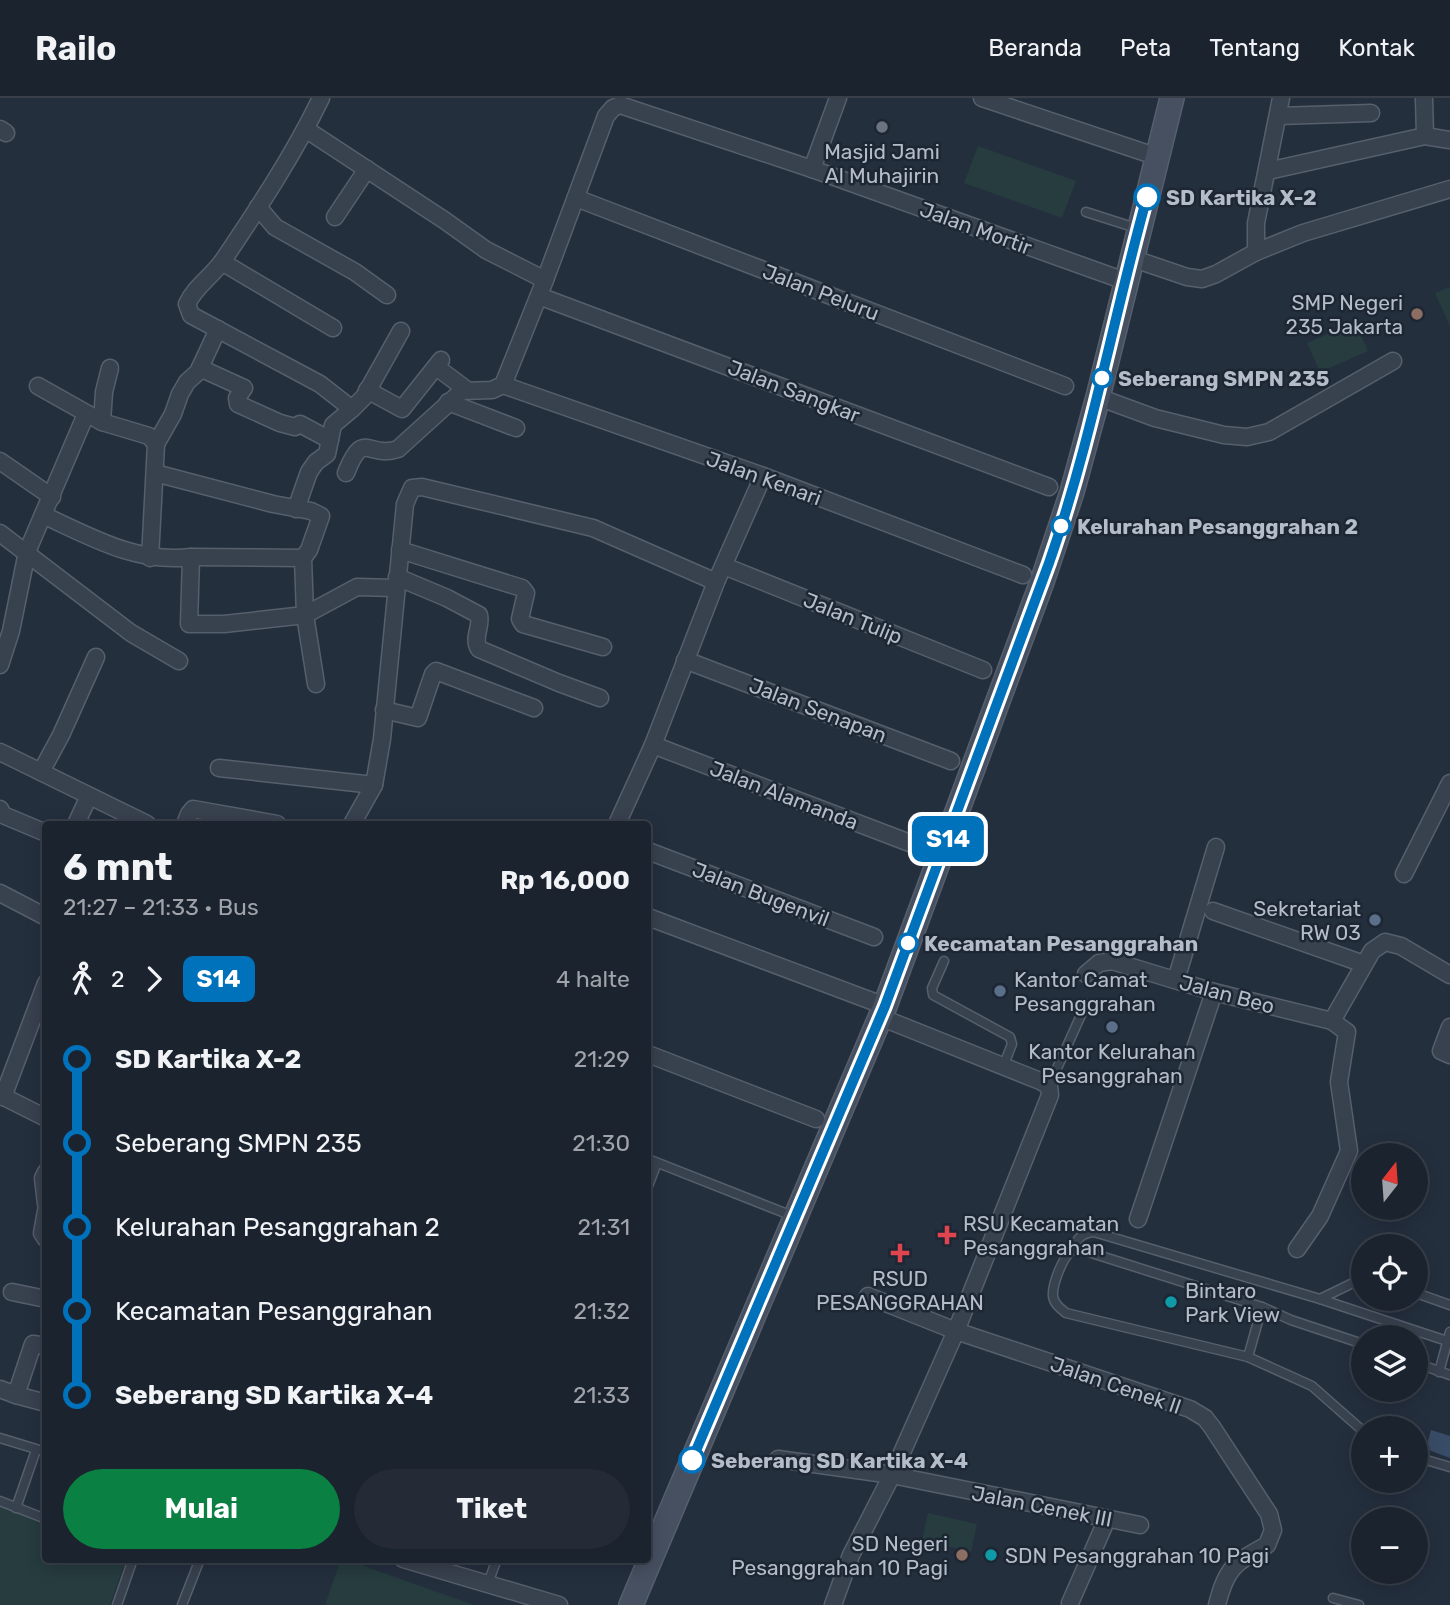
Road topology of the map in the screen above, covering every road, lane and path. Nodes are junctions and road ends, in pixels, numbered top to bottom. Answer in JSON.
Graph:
{"nodes":[{"id":1,"x":838,"y":98,"type":"edge"},
{"id":2,"x":982,"y":98,"type":"edge"},
{"id":3,"x":1172,"y":98,"type":"edge"},
{"id":4,"x":1281,"y":98,"type":"edge"},
{"id":5,"x":1424,"y":98,"type":"edge"},
{"id":6,"x":318,"y":99,"type":"edge"},
{"id":7,"x":1371,"y":113,"type":"dead end"},
{"id":8,"x":1279,"y":116,"type":"junction"},
{"id":9,"x":307,"y":130,"type":"junction"},
{"id":10,"x":1426,"y":136,"type":"junction"},
{"id":11,"x":1450,"y":140,"type":"edge"},
{"id":12,"x":1158,"y":157,"type":"junction"},
{"id":13,"x":367,"y":169,"type":"junction"},
{"id":14,"x":812,"y":169,"type":"junction"},
{"id":15,"x":1268,"y":171,"type":"junction"},
{"id":16,"x":1450,"y":189,"type":"edge"},
{"id":17,"x":576,"y":198,"type":"junction"},
{"id":18,"x":258,"y":207,"type":"junction"},
{"id":19,"x":1086,"y":212,"type":"dead end"},
{"id":20,"x":335,"y":217,"type":"dead end"},
{"id":21,"x":1138,"y":228,"type":"junction"},
{"id":22,"x":1256,"y":252,"type":"junction"},
{"id":23,"x":222,"y":262,"type":"junction"},
{"id":24,"x":1128,"y":270,"type":"junction"},
{"id":25,"x":545,"y":280,"type":"junction"},
{"id":26,"x":387,"y":295,"type":"dead end"},
{"id":27,"x":539,"y":296,"type":"junction"},
{"id":28,"x":333,"y":328,"type":"dead end"},
{"id":29,"x":218,"y":330,"type":"junction"},
{"id":30,"x":401,"y":331,"type":"dead end"},
{"id":31,"x":1394,"y":361,"type":"dead end"},
{"id":32,"x":110,"y":368,"type":"dead end"},
{"id":33,"x":200,"y":368,"type":"junction"},
{"id":34,"x":503,"y":385,"type":"junction"},
{"id":35,"x":38,"y":386,"type":"dead end"},
{"id":36,"x":1065,"y":386,"type":"dead end"},
{"id":37,"x":367,"y":390,"type":"junction"},
{"id":38,"x":467,"y":390,"type":"junction"},
{"id":39,"x":1098,"y":397,"type":"junction"},
{"id":40,"x":448,"y":402,"type":"junction"},
{"id":41,"x":352,"y":409,"type":"junction"},
{"id":42,"x":86,"y":414,"type":"junction"},
{"id":43,"x":102,"y":422,"type":"junction"},
{"id":44,"x":516,"y":428,"type":"dead end"},
{"id":45,"x":330,"y":440,"type":"junction"},
{"id":46,"x":156,"y":444,"type":"junction"},
{"id":47,"x":0,"y":461,"type":"edge"},
{"id":48,"x":155,"y":473,"type":"junction"},
{"id":49,"x":346,"y":473,"type":"dead end"},
{"id":50,"x":763,"y":477,"type":"junction"},
{"id":51,"x":1049,"y":487,"type":"dead end"},
{"id":52,"x":52,"y":496,"type":"junction"},
{"id":53,"x":296,"y":509,"type":"junction"},
{"id":54,"x":43,"y":515,"type":"junction"},
{"id":55,"x":0,"y":533,"type":"edge"},
{"id":56,"x":400,"y":550,"type":"junction"},
{"id":57,"x":27,"y":552,"type":"junction"},
{"id":58,"x":191,"y":556,"type":"junction"},
{"id":59,"x":150,"y":558,"type":"junction"},
{"id":60,"x":303,"y":558,"type":"junction"},
{"id":61,"x":724,"y":566,"type":"junction"},
{"id":62,"x":1023,"y":575,"type":"dead end"},
{"id":63,"x":396,"y":582,"type":"junction"},
{"id":64,"x":716,"y":582,"type":"junction"},
{"id":65,"x":305,"y":615,"type":"junction"},
{"id":66,"x":603,"y":647,"type":"dead end"},
{"id":67,"x":96,"y":657,"type":"dead end"},
{"id":68,"x":685,"y":660,"type":"junction"},
{"id":69,"x":179,"y":661,"type":"dead end"},
{"id":70,"x":0,"y":665,"type":"edge"},
{"id":71,"x":983,"y":670,"type":"dead end"},
{"id":72,"x":316,"y":684,"type":"dead end"},
{"id":73,"x":600,"y":698,"type":"dead end"},
{"id":74,"x":534,"y":708,"type":"dead end"},
{"id":75,"x":384,"y":710,"type":"junction"},
{"id":76,"x":653,"y":745,"type":"junction"},
{"id":77,"x":0,"y":752,"type":"edge"},
{"id":78,"x":951,"y":761,"type":"dead end"},
{"id":79,"x":219,"y":768,"type":"dead end"},
{"id":80,"x":41,"y":772,"type":"junction"},
{"id":81,"x":1450,"y":783,"type":"edge"},
{"id":82,"x":374,"y":785,"type":"junction"},
{"id":83,"x":89,"y":796,"type":"junction"},
{"id":84,"x":0,"y":809,"type":"edge"},
{"id":85,"x":77,"y":821,"type":"edge"},
{"id":86,"x":141,"y":821,"type":"edge"},
{"id":87,"x":186,"y":821,"type":"edge"},
{"id":88,"x":260,"y":821,"type":"edge"},
{"id":89,"x":354,"y":821,"type":"edge"},
{"id":90,"x":618,"y":821,"type":"edge"},
{"id":91,"x":42,"y":831,"type":"edge"},
{"id":92,"x":915,"y":845,"type":"dead end"},
{"id":93,"x":1216,"y":847,"type":"dead end"},
{"id":94,"x":651,"y":852,"type":"edge"},
{"id":95,"x":1404,"y":874,"type":"dead end"},
{"id":96,"x":0,"y":893,"type":"edge"},
{"id":97,"x":1213,"y":911,"type":"dead end"},
{"id":98,"x":42,"y":915,"type":"edge"},
{"id":99,"x":651,"y":918,"type":"edge"},
{"id":100,"x":874,"y":937,"type":"dead end"},
{"id":101,"x":944,"y":961,"type":"dead end"},
{"id":102,"x":1364,"y":964,"type":"junction"},
{"id":103,"x":1086,"y":974,"type":"dead end"},
{"id":104,"x":1450,"y":975,"type":"edge"},
{"id":105,"x":1176,"y":981,"type":"junction"},
{"id":106,"x":1214,"y":992,"type":"junction"},
{"id":107,"x":42,"y":993,"type":"edge"},
{"id":108,"x":1086,"y":1004,"type":"dead end"},
{"id":109,"x":883,"y":1011,"type":"junction"},
{"id":110,"x":1332,"y":1021,"type":"junction"},
{"id":111,"x":1450,"y":1027,"type":"edge"},
{"id":112,"x":651,"y":1055,"type":"edge"},
{"id":113,"x":1450,"y":1055,"type":"edge"},
{"id":114,"x":1003,"y":1067,"type":"junction"},
{"id":115,"x":1049,"y":1086,"type":"junction"},
{"id":116,"x":1,"y":1096,"type":"edge"},
{"id":117,"x":42,"y":1116,"type":"edge"},
{"id":118,"x":816,"y":1119,"type":"dead end"},
{"id":119,"x":651,"y":1160,"type":"edge"},
{"id":120,"x":657,"y":1163,"type":"junction"},
{"id":121,"x":651,"y":1178,"type":"edge"},
{"id":122,"x":796,"y":1217,"type":"junction"},
{"id":123,"x":1138,"y":1219,"type":"dead end"},
{"id":124,"x":1297,"y":1249,"type":"dead end"},
{"id":125,"x":1072,"y":1250,"type":"junction"},
{"id":126,"x":1351,"y":1284,"type":"edge"},
{"id":127,"x":12,"y":1292,"type":"dead end"},
{"id":128,"x":868,"y":1296,"type":"dead end"},
{"id":129,"x":42,"y":1297,"type":"edge"},
{"id":130,"x":1428,"y":1298,"type":"edge"},
{"id":131,"x":1320,"y":1299,"type":"junction"},
{"id":132,"x":1450,"y":1306,"type":"edge"},
{"id":133,"x":1262,"y":1307,"type":"junction"},
{"id":134,"x":956,"y":1331,"type":"junction"},
{"id":135,"x":1449,"y":1336,"type":"edge"},
{"id":136,"x":1351,"y":1340,"type":"edge"},
{"id":137,"x":42,"y":1345,"type":"edge"},
{"id":138,"x":1248,"y":1357,"type":"junction"},
{"id":139,"x":1428,"y":1368,"type":"edge"},
{"id":140,"x":1440,"y":1372,"type":"junction"},
{"id":141,"x":1450,"y":1375,"type":"edge"},
{"id":142,"x":0,"y":1389,"type":"edge"},
{"id":143,"x":16,"y":1395,"type":"junction"},
{"id":144,"x":42,"y":1402,"type":"edge"},
{"id":145,"x":1351,"y":1421,"type":"edge"},
{"id":146,"x":0,"y":1438,"type":"edge"},
{"id":147,"x":41,"y":1451,"type":"edge"},
{"id":148,"x":778,"y":1459,"type":"dead end"},
{"id":149,"x":1428,"y":1461,"type":"edge"},
{"id":150,"x":1450,"y":1467,"type":"edge"},
{"id":151,"x":892,"y":1475,"type":"junction"},
{"id":152,"x":0,"y":1501,"type":"edge"},
{"id":153,"x":16,"y":1508,"type":"junction"},
{"id":154,"x":42,"y":1518,"type":"edge"},
{"id":155,"x":1107,"y":1519,"type":"junction"},
{"id":156,"x":1140,"y":1525,"type":"dead end"},
{"id":157,"x":651,"y":1558,"type":"edge"},
{"id":158,"x":132,"y":1563,"type":"edge"},
{"id":159,"x":198,"y":1563,"type":"edge"},
{"id":160,"x":417,"y":1563,"type":"edge"},
{"id":161,"x":496,"y":1563,"type":"edge"},
{"id":162,"x":649,"y":1563,"type":"edge"},
{"id":163,"x":488,"y":1583,"type":"junction"},
{"id":164,"x":1333,"y":1598,"type":"dead end"},
{"id":165,"x":537,"y":1602,"type":"edge"},
{"id":166,"x":1069,"y":1603,"type":"dead end"},
{"id":167,"x":117,"y":1605,"type":"edge"},
{"id":168,"x":182,"y":1605,"type":"edge"},
{"id":169,"x":559,"y":1605,"type":"edge"},
{"id":170,"x":631,"y":1605,"type":"edge"},
{"id":171,"x":833,"y":1605,"type":"edge"},
{"id":172,"x":1217,"y":1605,"type":"edge"},
{"id":173,"x":1359,"y":1605,"type":"edge"}],
"edges":[{"from":1,"to":14,"type":"street"},
{"from":2,"to":12,"type":"street"},
{"from":3,"to":12,"type":"street"},
{"from":4,"to":8,"type":"street"},
{"from":5,"to":10,"type":"street"},
{"from":6,"to":9,"type":"street"},
{"from":7,"to":8,"type":"street"},
{"from":8,"to":15,"type":"street"},
{"from":9,"to":13,"type":"street"},
{"from":9,"to":18,"type":"street"},
{"from":10,"to":11,"type":"street"},
{"from":10,"to":15,"type":"street"},
{"from":12,"to":21,"type":"street"},
{"from":13,"to":20,"type":"street"},
{"from":13,"to":25,"type":"street"},
{"from":14,"to":17,"type":"street","name":"Jalan Mortir"},
{"from":14,"to":24,"type":"street","name":"Jalan Mortir"},
{"from":15,"to":22,"type":"street"},
{"from":16,"to":22,"type":"street","name":"Jalan Mortir"},
{"from":17,"to":25,"type":"street"},
{"from":17,"to":36,"type":"street","name":"Jalan Peluru"},
{"from":18,"to":23,"type":"street"},
{"from":18,"to":26,"type":"street"},
{"from":19,"to":21,"type":"lane"},
{"from":21,"to":24,"type":"street"},
{"from":22,"to":24,"type":"street","name":"Jalan Mortir"},
{"from":23,"to":28,"type":"street"},
{"from":23,"to":29,"type":"street"},
{"from":24,"to":39,"type":"street"},
{"from":25,"to":27,"type":"street"},
{"from":27,"to":34,"type":"street"},
{"from":27,"to":51,"type":"street","name":"Jalan Sangkar"},
{"from":29,"to":33,"type":"street"},
{"from":29,"to":41,"type":"street"},
{"from":30,"to":37,"type":"street"},
{"from":31,"to":39,"type":"street"},
{"from":32,"to":43,"type":"street"},
{"from":33,"to":45,"type":"street"},
{"from":33,"to":46,"type":"street"},
{"from":34,"to":38,"type":"street"},
{"from":34,"to":50,"type":"street","name":"Jalan Kenari"},
{"from":35,"to":42,"type":"street"},
{"from":37,"to":38,"type":"street"},
{"from":37,"to":41,"type":"street"},
{"from":38,"to":40,"type":"street"},
{"from":39,"to":109,"type":"street"},
{"from":40,"to":44,"type":"street"},
{"from":40,"to":49,"type":"street"},
{"from":41,"to":45,"type":"street"},
{"from":42,"to":43,"type":"street"},
{"from":42,"to":52,"type":"street"},
{"from":43,"to":46,"type":"street"},
{"from":45,"to":53,"type":"street"},
{"from":46,"to":48,"type":"street"},
{"from":47,"to":52,"type":"street"},
{"from":48,"to":53,"type":"street"},
{"from":48,"to":59,"type":"street"},
{"from":50,"to":61,"type":"street"},
{"from":50,"to":62,"type":"street","name":"Jalan Kenari"},
{"from":52,"to":54,"type":"street"},
{"from":53,"to":60,"type":"street"},
{"from":54,"to":57,"type":"street"},
{"from":54,"to":59,"type":"street"},
{"from":55,"to":57,"type":"street"},
{"from":56,"to":63,"type":"street"},
{"from":56,"to":64,"type":"street"},
{"from":56,"to":66,"type":"street"},
{"from":57,"to":69,"type":"street"},
{"from":57,"to":70,"type":"street"},
{"from":58,"to":59,"type":"street"},
{"from":58,"to":60,"type":"street"},
{"from":58,"to":65,"type":"street"},
{"from":60,"to":65,"type":"street"},
{"from":61,"to":64,"type":"street"},
{"from":61,"to":71,"type":"street","name":"Jalan Tulip"},
{"from":63,"to":65,"type":"street"},
{"from":63,"to":73,"type":"street"},
{"from":63,"to":75,"type":"street"},
{"from":64,"to":68,"type":"street"},
{"from":65,"to":72,"type":"street"},
{"from":67,"to":80,"type":"street"},
{"from":68,"to":76,"type":"street"},
{"from":68,"to":78,"type":"street","name":"Jalan Senapan"},
{"from":74,"to":75,"type":"street"},
{"from":75,"to":82,"type":"street"},
{"from":76,"to":90,"type":"street"},
{"from":76,"to":92,"type":"street","name":"Jalan Alamanda"},
{"from":77,"to":80,"type":"street"},
{"from":79,"to":82,"type":"street"},
{"from":80,"to":83,"type":"street"},
{"from":81,"to":95,"type":"street"},
{"from":82,"to":89,"type":"street"},
{"from":83,"to":85,"type":"street"},
{"from":83,"to":86,"type":"street"},
{"from":84,"to":91,"type":"street"},
{"from":87,"to":88,"type":"street"},
{"from":93,"to":105,"type":"street"},
{"from":94,"to":100,"type":"street","name":"Jalan Bugenvil"},
{"from":96,"to":98,"type":"street"},
{"from":97,"to":102,"type":"street"},
{"from":99,"to":109,"type":"street"},
{"from":101,"to":114,"type":"lane"},
{"from":102,"to":104,"type":"street"},
{"from":102,"to":110,"type":"street"},
{"from":103,"to":105,"type":"street","name":"Jalan Beo"},
{"from":105,"to":106,"type":"street","name":"Jalan Beo"},
{"from":106,"to":110,"type":"street","name":"Jalan Beo"},
{"from":106,"to":123,"type":"street"},
{"from":107,"to":116,"type":"street"},
{"from":108,"to":115,"type":"lane"},
{"from":109,"to":114,"type":"street"},
{"from":109,"to":122,"type":"street"},
{"from":110,"to":124,"type":"street","name":"Jalan Beo"},
{"from":111,"to":113,"type":"street"},
{"from":112,"to":118,"type":"street"},
{"from":114,"to":115,"type":"street"},
{"from":115,"to":134,"type":"street"},
{"from":116,"to":117,"type":"street"},
{"from":119,"to":120,"type":"lane"},
{"from":120,"to":121,"type":"lane"},
{"from":120,"to":122,"type":"lane"},
{"from":122,"to":157,"type":"street"},
{"from":125,"to":131,"type":"lane"},
{"from":125,"to":133,"type":"lane"},
{"from":125,"to":138,"type":"lane"},
{"from":126,"to":131,"type":"lane"},
{"from":127,"to":129,"type":"street"},
{"from":128,"to":134,"type":"street","name":"Jalan Cenek II"},
{"from":130,"to":132,"type":"lane"},
{"from":131,"to":135,"type":"lane"},
{"from":133,"to":136,"type":"lane"},
{"from":133,"to":138,"type":"lane"},
{"from":134,"to":151,"type":"street"},
{"from":134,"to":172,"type":"street","name":"Jalan Cenek II"},
{"from":135,"to":140,"type":"lane"},
{"from":137,"to":143,"type":"street"},
{"from":138,"to":145,"type":"lane"},
{"from":139,"to":140,"type":"lane"},
{"from":140,"to":141,"type":"lane"},
{"from":142,"to":143,"type":"street"},
{"from":143,"to":144,"type":"street"},
{"from":146,"to":147,"type":"lane"},
{"from":147,"to":153,"type":"lane"},
{"from":148,"to":151,"type":"street","name":"Jalan Cenek III"},
{"from":149,"to":150,"type":"lane"},
{"from":151,"to":155,"type":"street","name":"Jalan Cenek III"},
{"from":151,"to":171,"type":"street"},
{"from":152,"to":153,"type":"lane"},
{"from":153,"to":154,"type":"lane"},
{"from":155,"to":156,"type":"street","name":"Jalan Cenek III"},
{"from":155,"to":166,"type":"street"},
{"from":158,"to":167,"type":"lane"},
{"from":159,"to":168,"type":"lane"},
{"from":160,"to":163,"type":"street"},
{"from":161,"to":163,"type":"lane"},
{"from":162,"to":170,"type":"street"},
{"from":163,"to":165,"type":"street"},
{"from":164,"to":173,"type":"lane"},
{"from":165,"to":169,"type":"street"}]}
